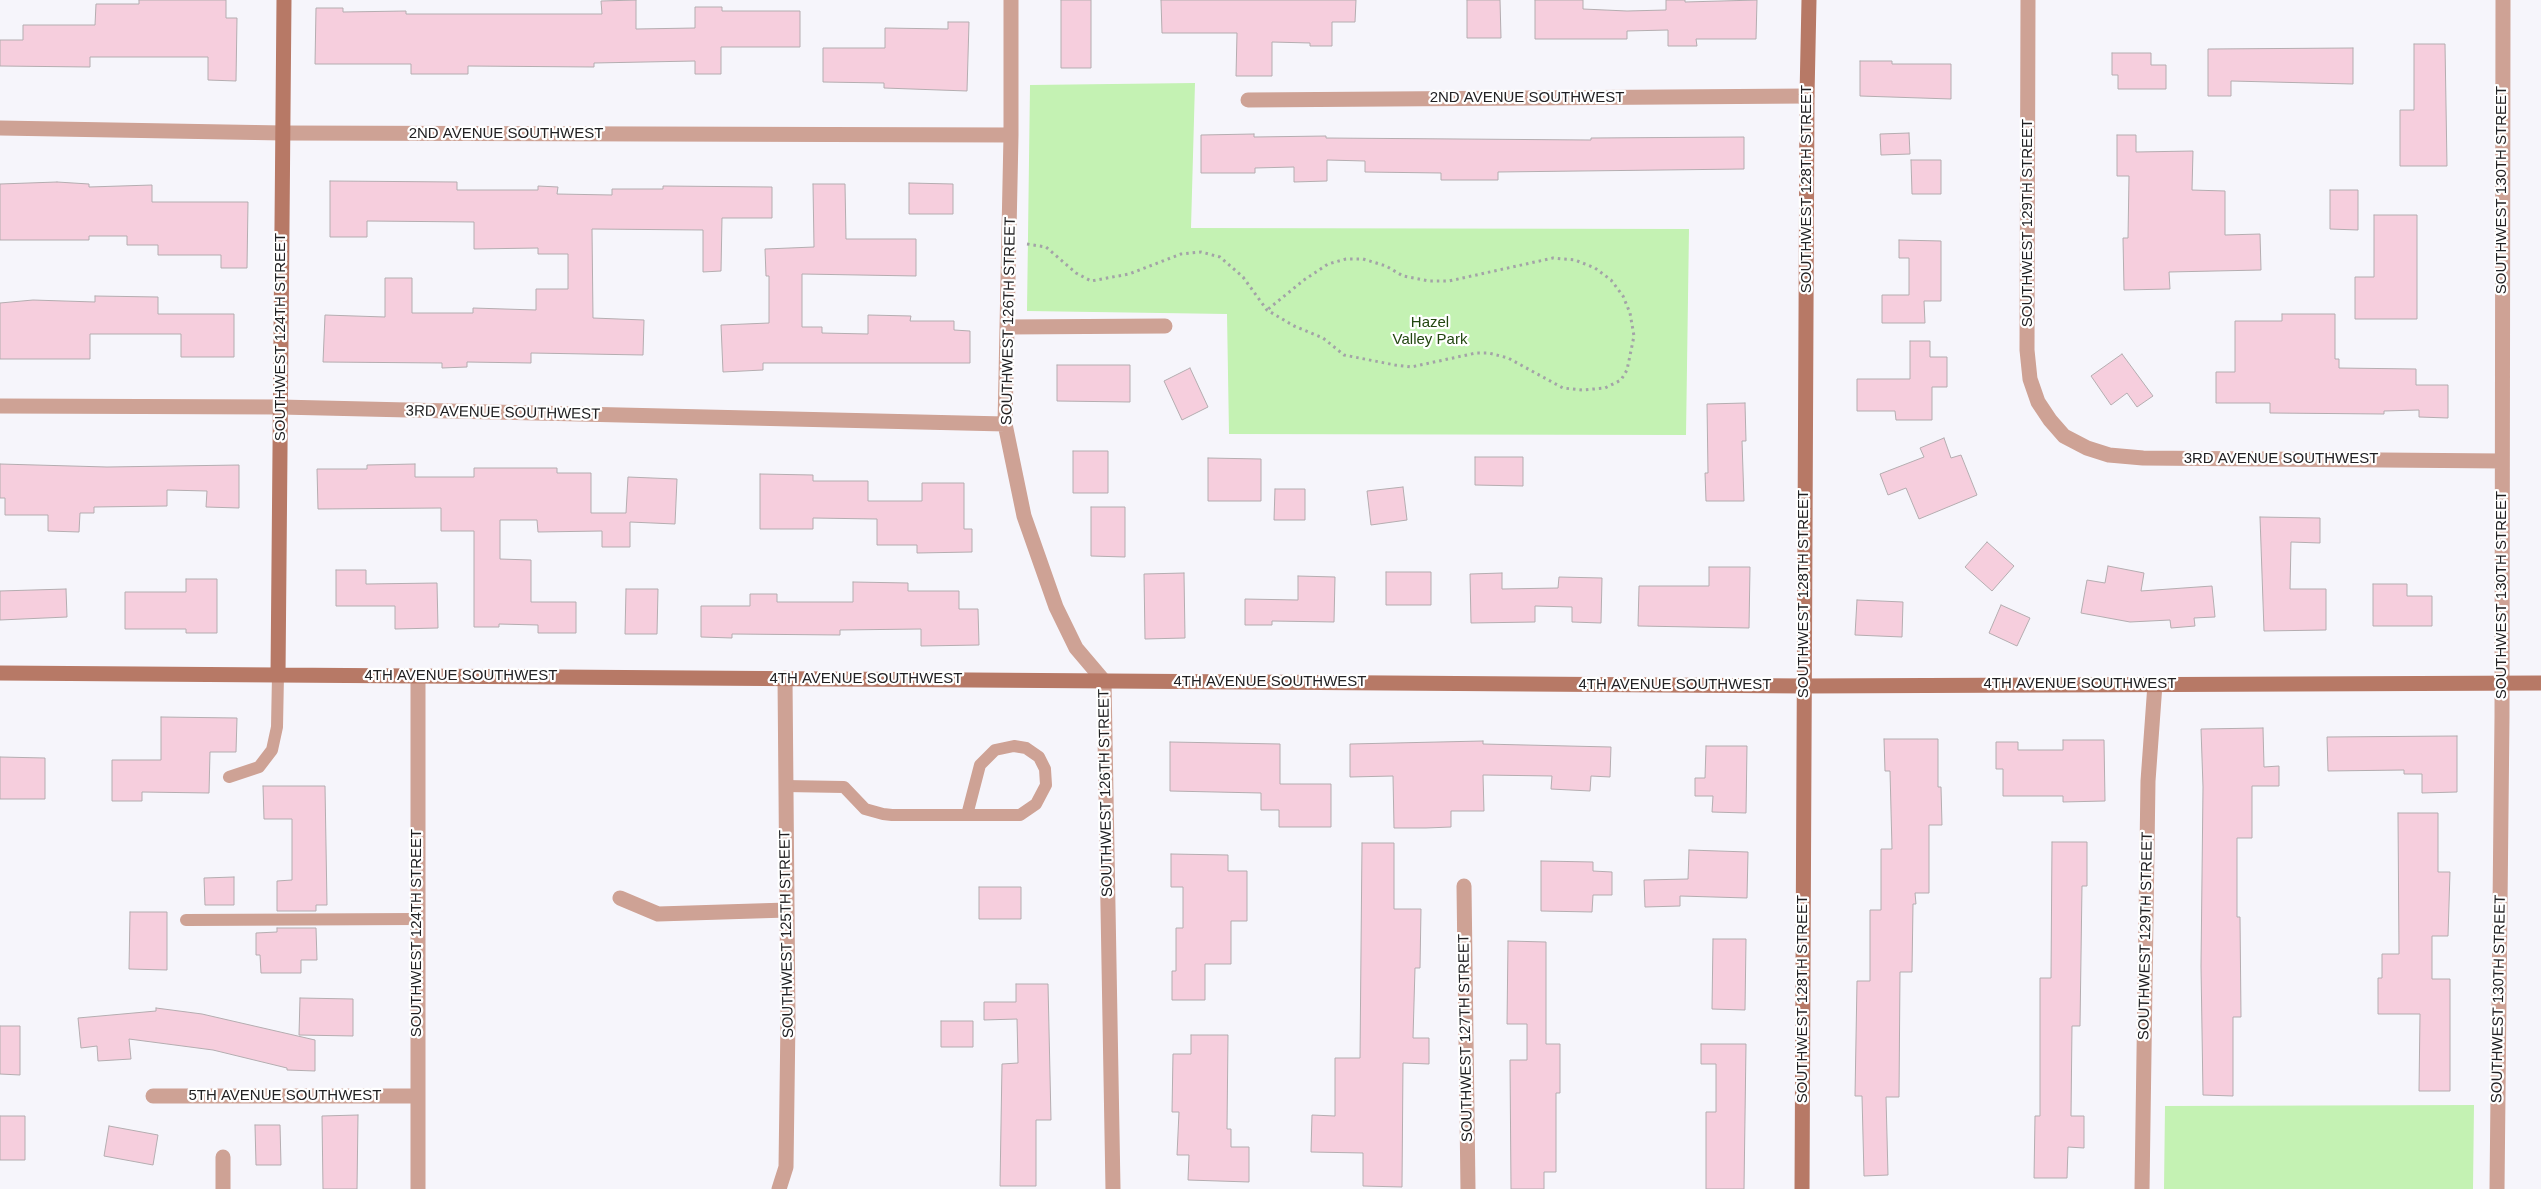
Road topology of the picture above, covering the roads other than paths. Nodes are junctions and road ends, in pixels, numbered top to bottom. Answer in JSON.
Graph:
{"nodes":[{"id":1,"x":284,"y":0,"type":"edge"},
{"id":2,"x":1011,"y":0,"type":"edge"},
{"id":3,"x":1809,"y":0,"type":"edge"},
{"id":4,"x":2028,"y":0,"type":"edge"},
{"id":5,"x":2503,"y":0,"type":"edge"},
{"id":6,"x":1807,"y":96,"type":"junction"},
{"id":7,"x":1248,"y":100,"type":"dead end"},
{"id":8,"x":0,"y":128,"type":"edge"},
{"id":9,"x":283,"y":133,"type":"junction"},
{"id":10,"x":1011,"y":135,"type":"junction"},
{"id":11,"x":1165,"y":326,"type":"dead end"},
{"id":12,"x":1008,"y":327,"type":"junction"},
{"id":13,"x":0,"y":406,"type":"edge"},
{"id":14,"x":280,"y":408,"type":"junction"},
{"id":15,"x":1005,"y":424,"type":"junction"},
{"id":16,"x":2064,"y":436,"type":"joint"},
{"id":17,"x":2502,"y":460,"type":"junction"},
{"id":18,"x":0,"y":673,"type":"edge"},
{"id":19,"x":278,"y":675,"type":"junction"},
{"id":20,"x":418,"y":676,"type":"junction"},
{"id":21,"x":785,"y":678,"type":"junction"},
{"id":22,"x":1104,"y":681,"type":"junction"},
{"id":23,"x":2541,"y":683,"type":"edge"},
{"id":24,"x":2155,"y":684,"type":"junction"},
{"id":25,"x":2502,"y":684,"type":"junction"},
{"id":26,"x":1804,"y":686,"type":"junction"},
{"id":27,"x":229,"y":777,"type":"dead end"},
{"id":28,"x":785,"y":786,"type":"junction"},
{"id":29,"x":967,"y":814,"type":"junction"},
{"id":30,"x":1464,"y":886,"type":"dead end"},
{"id":31,"x":620,"y":898,"type":"dead end"},
{"id":32,"x":787,"y":910,"type":"junction"},
{"id":33,"x":418,"y":919,"type":"junction"},
{"id":34,"x":186,"y":920,"type":"dead end"},
{"id":35,"x":153,"y":1096,"type":"dead end"},
{"id":36,"x":417,"y":1096,"type":"junction"},
{"id":37,"x":223,"y":1157,"type":"dead end"},
{"id":38,"x":223,"y":1189,"type":"edge"},
{"id":39,"x":418,"y":1189,"type":"edge"},
{"id":40,"x":779,"y":1189,"type":"edge"},
{"id":41,"x":1113,"y":1189,"type":"edge"},
{"id":42,"x":1468,"y":1189,"type":"edge"},
{"id":43,"x":1802,"y":1189,"type":"edge"},
{"id":44,"x":2142,"y":1189,"type":"edge"},
{"id":45,"x":2497,"y":1189,"type":"edge"}],
"edges":[{"from":1,"to":9,"type":"street","name":"SOUTHWEST 124TH STREET"},
{"from":2,"to":10,"type":"street","name":"SOUTHWEST 126TH STREET"},
{"from":3,"to":6,"type":"street","name":"SOUTHWEST 128TH STREET"},
{"from":4,"to":16,"type":"street","name":"SOUTHWEST 129TH STREET"},
{"from":5,"to":17,"type":"street","name":"SOUTHWEST 130TH STREET"},
{"from":6,"to":7,"type":"street","name":"2ND AVENUE SOUTHWEST"},
{"from":6,"to":26,"type":"street","name":"SOUTHWEST 128TH STREET"},
{"from":8,"to":9,"type":"street","name":"2ND AVENUE SOUTHWEST"},
{"from":9,"to":10,"type":"street","name":"2ND AVENUE SOUTHWEST"},
{"from":9,"to":14,"type":"street","name":"SOUTHWEST 124TH STREET"},
{"from":10,"to":12,"type":"street","name":"SOUTHWEST 126TH STREET"},
{"from":11,"to":12,"type":"street"},
{"from":12,"to":15,"type":"street","name":"SOUTHWEST 126TH STREET"},
{"from":13,"to":14,"type":"street","name":"3RD AVENUE SOUTHWEST"},
{"from":14,"to":15,"type":"street","name":"3RD AVENUE SOUTHWEST"},
{"from":14,"to":19,"type":"street","name":"SOUTHWEST 124TH STREET"},
{"from":15,"to":22,"type":"street","name":"SOUTHWEST 126TH STREET"},
{"from":16,"to":17,"type":"street","name":"3RD AVENUE SOUTHWEST"},
{"from":17,"to":25,"type":"street","name":"SOUTHWEST 130TH STREET"},
{"from":18,"to":19,"type":"street","name":"4TH AVENUE SOUTHWEST"},
{"from":19,"to":20,"type":"street","name":"4TH AVENUE SOUTHWEST"},
{"from":19,"to":27,"type":"lane"},
{"from":20,"to":21,"type":"street","name":"4TH AVENUE SOUTHWEST"},
{"from":20,"to":33,"type":"street","name":"SOUTHWEST 124TH STREET"},
{"from":21,"to":22,"type":"street","name":"4TH AVENUE SOUTHWEST"},
{"from":21,"to":28,"type":"street","name":"SOUTHWEST 125TH STREET"},
{"from":22,"to":26,"type":"street","name":"4TH AVENUE SOUTHWEST"},
{"from":22,"to":41,"type":"street","name":"SOUTHWEST 126TH STREET"},
{"from":23,"to":25,"type":"street","name":"4TH AVENUE SOUTHWEST"},
{"from":24,"to":25,"type":"street","name":"4TH AVENUE SOUTHWEST"},
{"from":24,"to":26,"type":"street","name":"4TH AVENUE SOUTHWEST"},
{"from":24,"to":44,"type":"street","name":"SOUTHWEST 129TH STREET"},
{"from":25,"to":45,"type":"street","name":"SOUTHWEST 130TH STREET"},
{"from":26,"to":43,"type":"street","name":"SOUTHWEST 128TH STREET"},
{"from":28,"to":29,"type":"lane"},
{"from":28,"to":32,"type":"street","name":"SOUTHWEST 125TH STREET"},
{"from":29,"to":29,"type":"lane"},
{"from":30,"to":42,"type":"street","name":"SOUTHWEST 127TH STREET"},
{"from":31,"to":32,"type":"street"},
{"from":32,"to":40,"type":"street","name":"SOUTHWEST 125TH STREET"},
{"from":33,"to":34,"type":"lane"},
{"from":33,"to":36,"type":"street","name":"SOUTHWEST 124TH STREET"},
{"from":35,"to":36,"type":"street","name":"5TH AVENUE SOUTHWEST"},
{"from":36,"to":39,"type":"street","name":"SOUTHWEST 124TH STREET"},
{"from":37,"to":38,"type":"street"}]}
